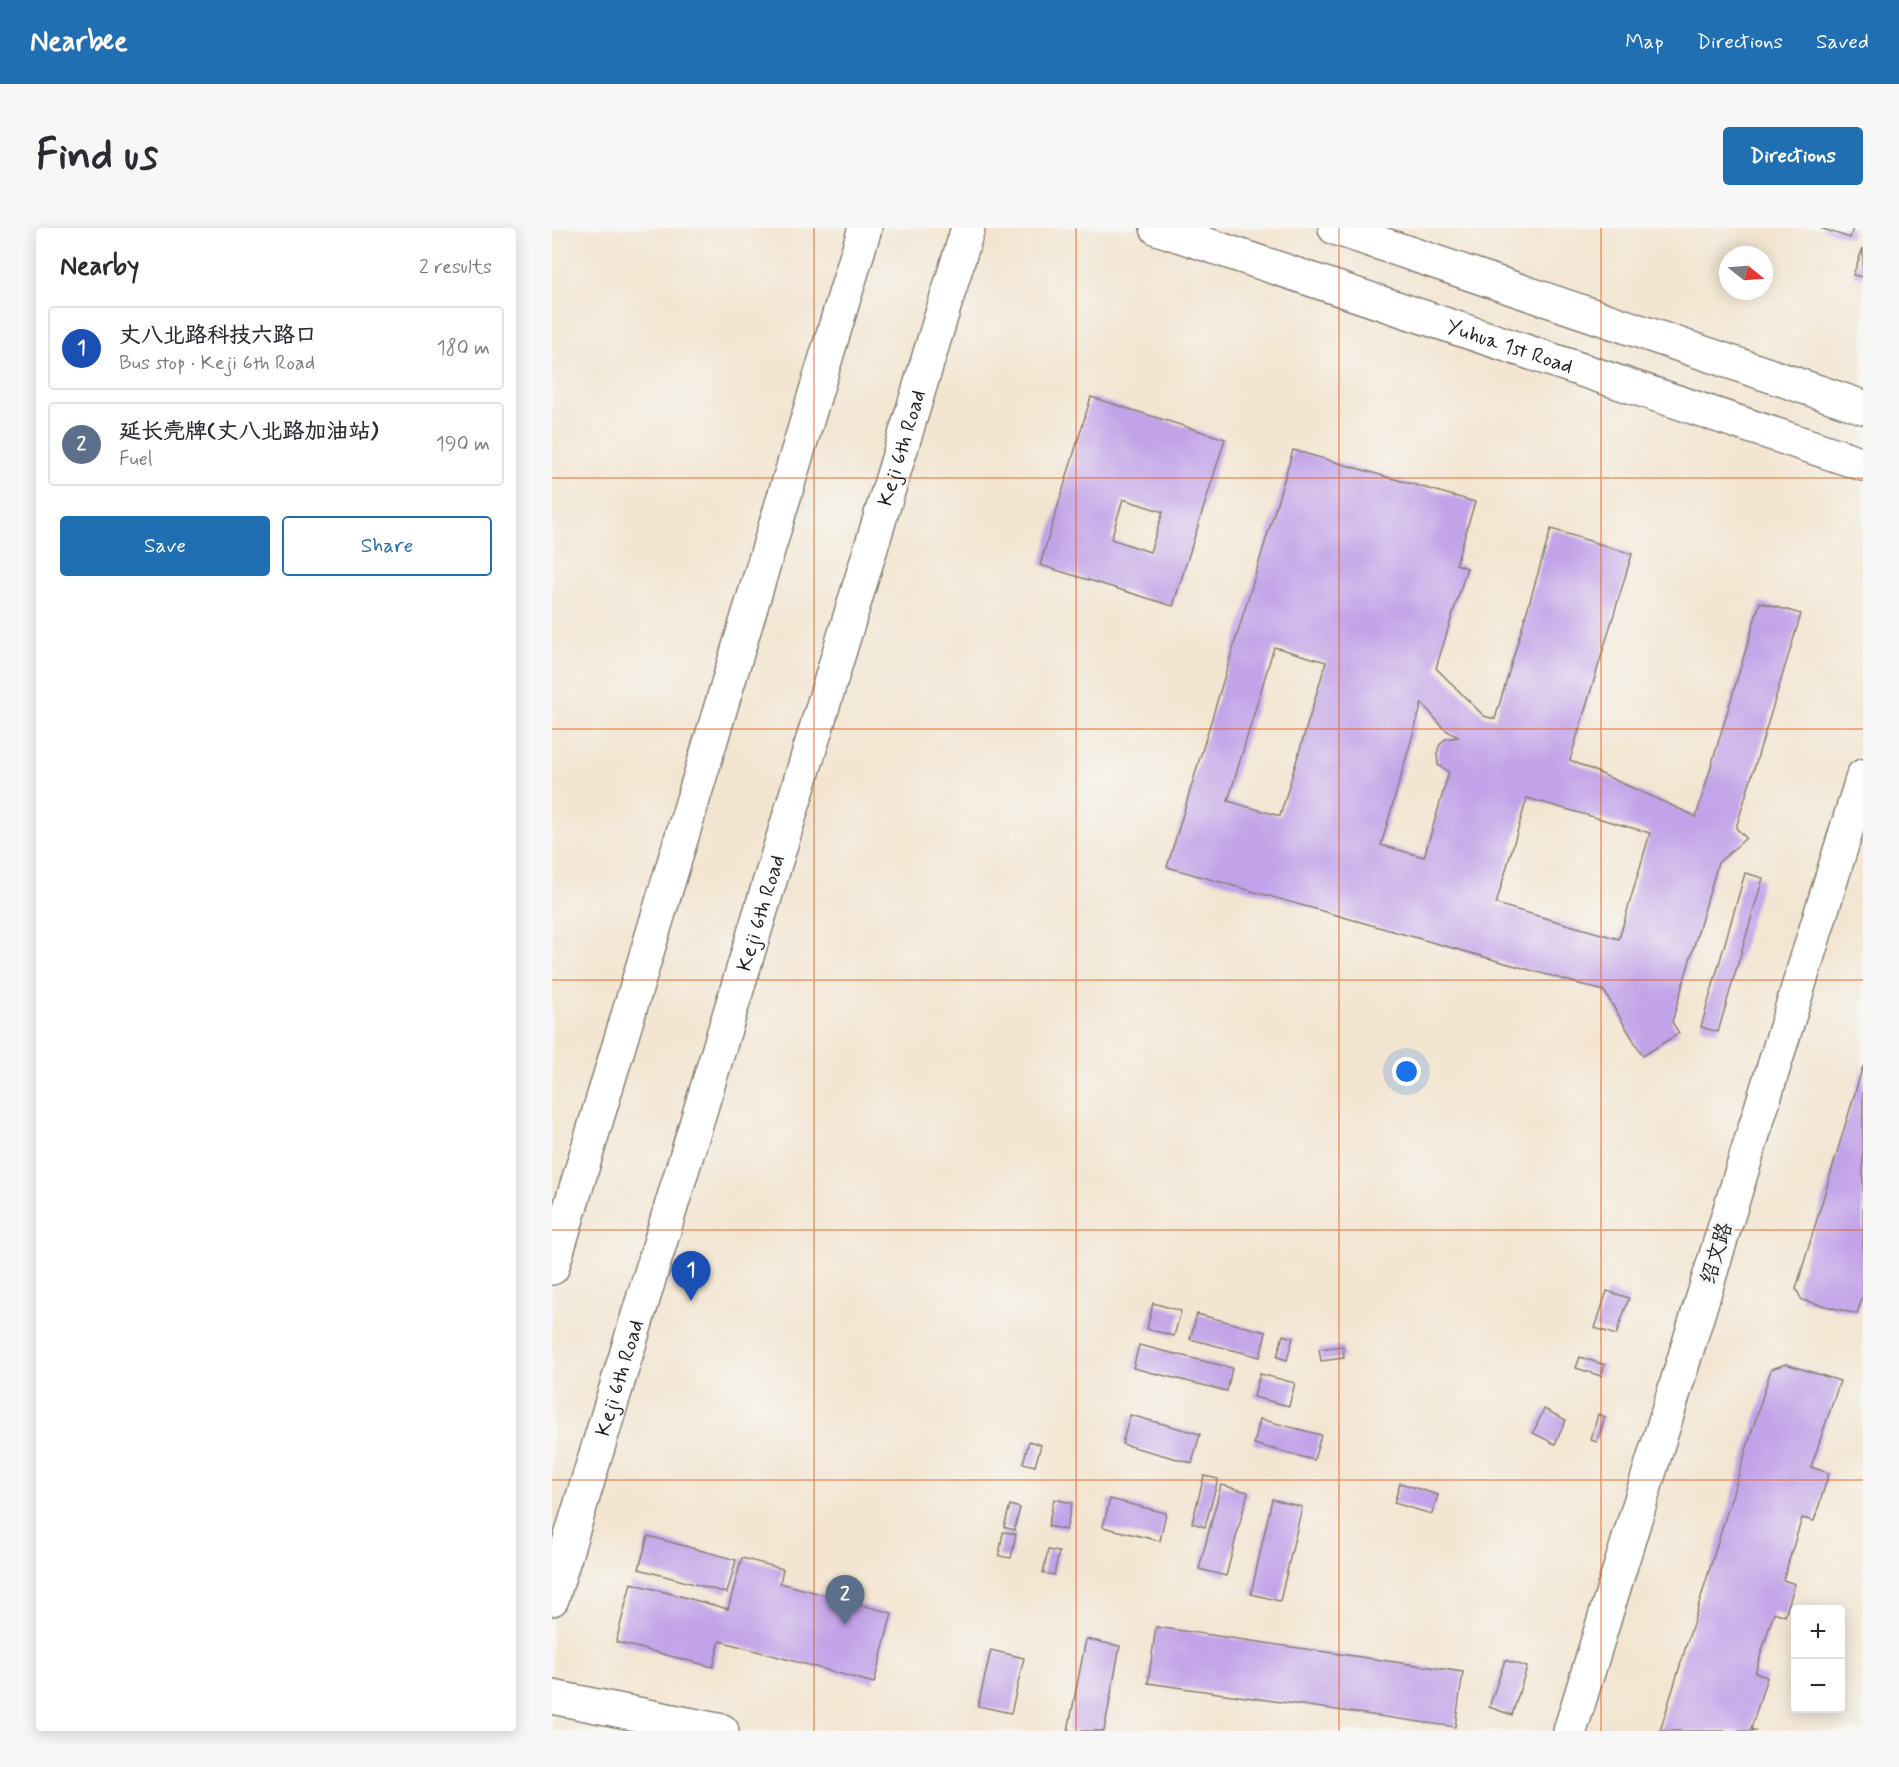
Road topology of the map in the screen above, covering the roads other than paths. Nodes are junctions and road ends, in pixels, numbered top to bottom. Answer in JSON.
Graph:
{"nodes":[{"id":1,"x":865,"y":228,"type":"edge"},
{"id":2,"x":969,"y":228,"type":"edge"},
{"id":3,"x":1157,"y":228,"type":"edge"},
{"id":4,"x":1335,"y":228,"type":"edge"},
{"id":5,"x":1863,"y":407,"type":"edge"},
{"id":6,"x":1863,"y":464,"type":"edge"},
{"id":7,"x":1863,"y":776,"type":"edge"},
{"id":8,"x":552,"y":1269,"type":"edge"},
{"id":9,"x":552,"y":1599,"type":"edge"},
{"id":10,"x":552,"y":1697,"type":"edge"},
{"id":11,"x":722,"y":1731,"type":"edge"},
{"id":12,"x":1570,"y":1731,"type":"edge"}],
"edges":[{"from":1,"to":8,"type":"main road"},
{"from":2,"to":9,"type":"main road","name":"Keji 6th Road"},
{"from":3,"to":6,"type":"main road","name":"Yuhua 1st Road"},
{"from":4,"to":5,"type":"main road"},
{"from":7,"to":12,"type":"main road","name":"绍文路"},
{"from":10,"to":11,"type":"main road"}]}
